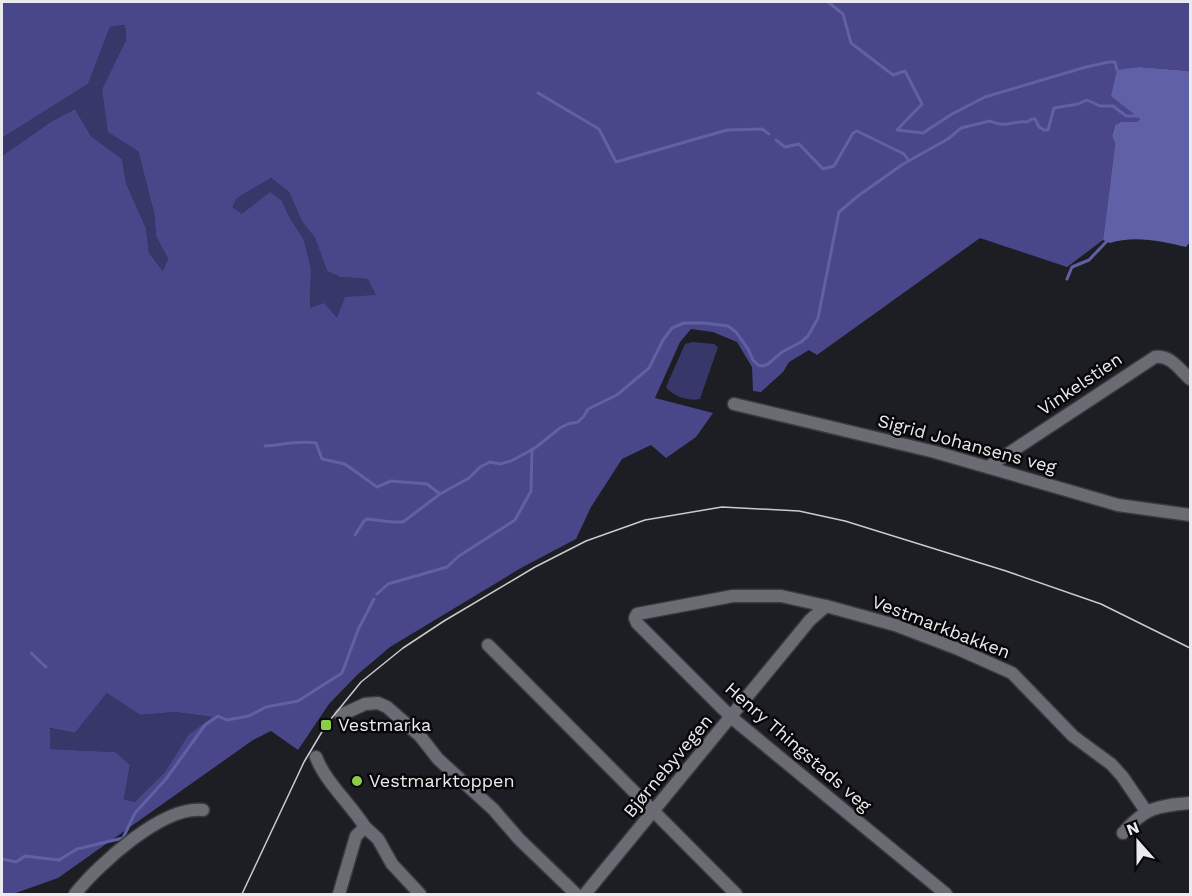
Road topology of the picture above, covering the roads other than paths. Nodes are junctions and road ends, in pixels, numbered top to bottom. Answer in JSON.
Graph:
{"nodes":[{"id":1,"x":1191,"y":379,"type":"edge"},
{"id":2,"x":734,"y":404,"type":"dead end"},
{"id":3,"x":988,"y":467,"type":"junction"},
{"id":4,"x":1189,"y":511,"type":"edge"},
{"id":5,"x":826,"y":606,"type":"junction"},
{"id":6,"x":635,"y":618,"type":"joint"},
{"id":7,"x":488,"y":645,"type":"dead end"},
{"id":8,"x":341,"y":715,"type":"dead end"},
{"id":9,"x":732,"y":718,"type":"junction"},
{"id":10,"x":316,"y":757,"type":"dead end"},
{"id":11,"x":1191,"y":803,"type":"edge"},
{"id":12,"x":203,"y":810,"type":"dead end"},
{"id":13,"x":1146,"y":811,"type":"junction"},
{"id":14,"x":654,"y":812,"type":"junction"},
{"id":15,"x":365,"y":827,"type":"junction"},
{"id":16,"x":1123,"y":833,"type":"dead end"},
{"id":17,"x":75,"y":894,"type":"edge"},
{"id":18,"x":339,"y":894,"type":"edge"},
{"id":19,"x":420,"y":894,"type":"edge"},
{"id":20,"x":576,"y":894,"type":"edge"},
{"id":21,"x":585,"y":894,"type":"edge"},
{"id":22,"x":736,"y":894,"type":"edge"},
{"id":23,"x":946,"y":894,"type":"edge"}],
"edges":[{"from":1,"to":3,"type":"street","name":"Vinkelstien"},
{"from":2,"to":3,"type":"street","name":"Sigrid Johansens veg"},
{"from":3,"to":4,"type":"street","name":"Sigrid Johansens veg"},
{"from":5,"to":6,"type":"street","name":"Vestmarkbakken"},
{"from":5,"to":9,"type":"street","name":"Bjørnebyvegen"},
{"from":5,"to":13,"type":"street","name":"Vestmarkbakken"},
{"from":6,"to":9,"type":"street","name":"Henry Thingstads veg"},
{"from":7,"to":14,"type":"street"},
{"from":8,"to":20,"type":"street"},
{"from":9,"to":14,"type":"street","name":"Bjørnebyvegen"},
{"from":9,"to":23,"type":"street","name":"Henry Thingstads veg"},
{"from":10,"to":15,"type":"street"},
{"from":11,"to":13,"type":"street"},
{"from":12,"to":17,"type":"street"},
{"from":13,"to":16,"type":"street"},
{"from":14,"to":21,"type":"street","name":"Bjørnebyvegen"},
{"from":14,"to":22,"type":"street"},
{"from":15,"to":18,"type":"street"},
{"from":15,"to":19,"type":"street"}]}
